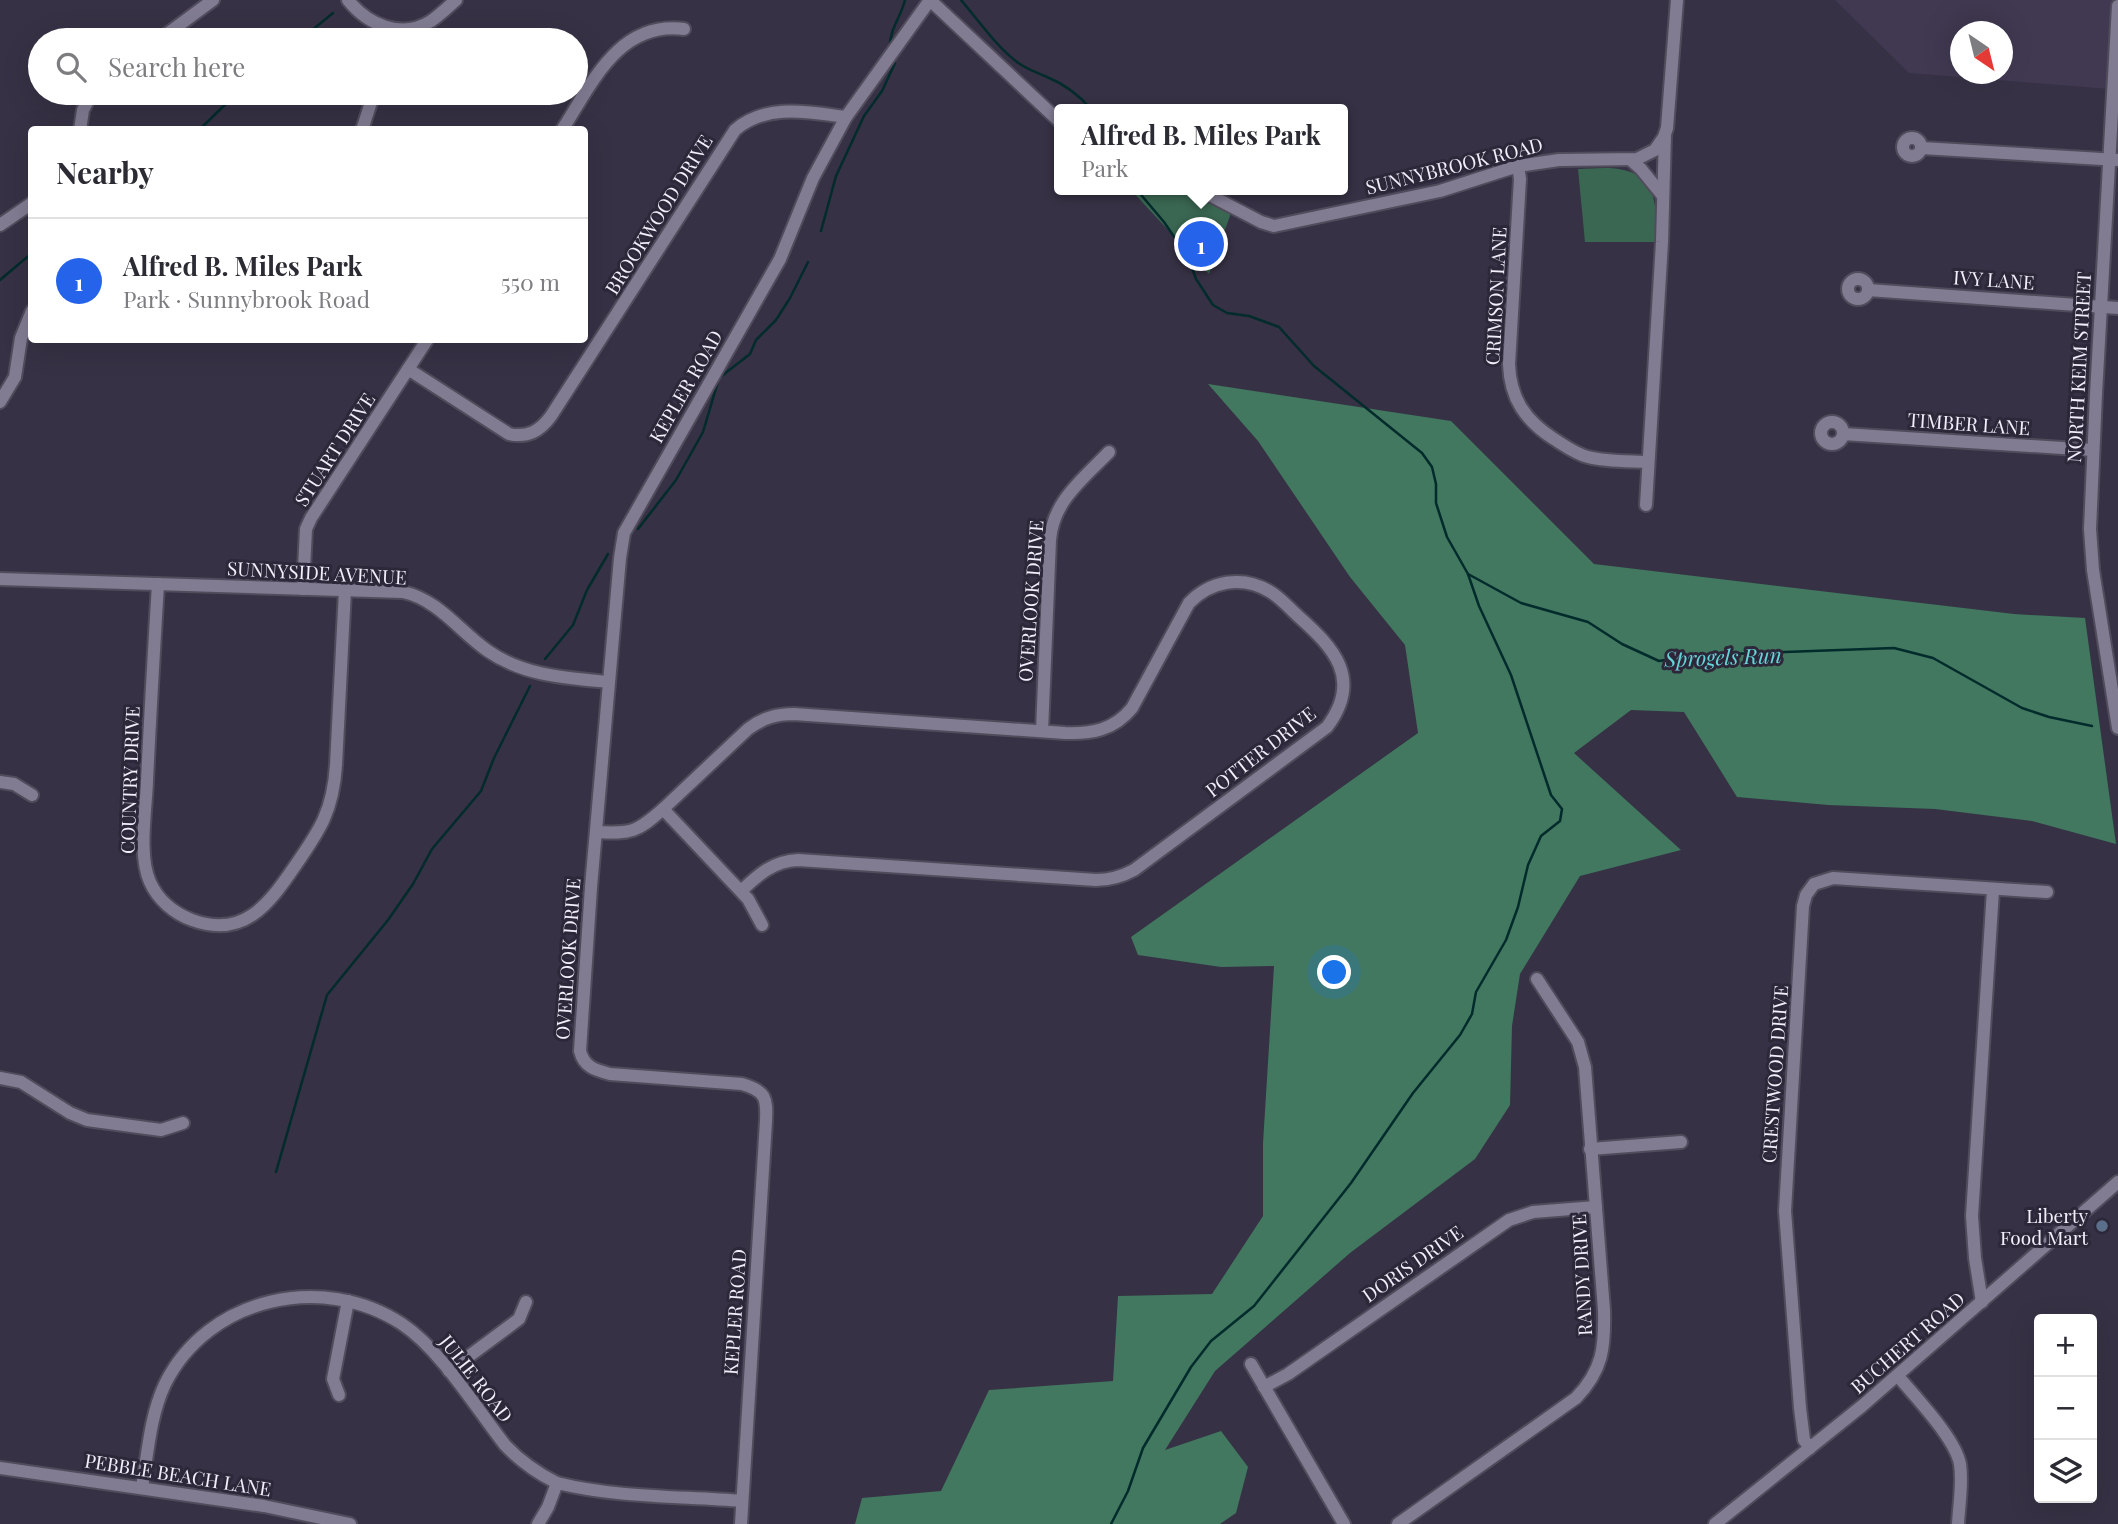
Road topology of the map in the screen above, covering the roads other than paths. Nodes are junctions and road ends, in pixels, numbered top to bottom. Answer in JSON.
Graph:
{"nodes":[{"id":1,"x":213,"y":0,"type":"edge"},
{"id":2,"x":348,"y":0,"type":"edge"},
{"id":3,"x":456,"y":0,"type":"edge"},
{"id":4,"x":930,"y":0,"type":"edge"},
{"id":5,"x":1677,"y":0,"type":"edge"},
{"id":6,"x":2118,"y":6,"type":"edge"},
{"id":7,"x":175,"y":28,"type":"edge"},
{"id":8,"x":382,"y":28,"type":"edge"},
{"id":9,"x":407,"y":28,"type":"edge"},
{"id":10,"x":684,"y":29,"type":"dead end"},
{"id":11,"x":588,"y":90,"type":"edge"},
{"id":12,"x":86,"y":105,"type":"edge"},
{"id":13,"x":370,"y":105,"type":"edge"},
{"id":14,"x":578,"y":105,"type":"edge"},
{"id":15,"x":1054,"y":116,"type":"edge"},
{"id":16,"x":846,"y":117,"type":"junction"},
{"id":17,"x":81,"y":126,"type":"edge"},
{"id":18,"x":363,"y":126,"type":"edge"},
{"id":19,"x":565,"y":126,"type":"edge"},
{"id":20,"x":1665,"y":134,"type":"junction"},
{"id":21,"x":1922,"y":148,"type":"dead end"},
{"id":22,"x":1631,"y":160,"type":"junction"},
{"id":23,"x":2114,"y":160,"type":"edge"},
{"id":24,"x":1518,"y":166,"type":"junction"},
{"id":25,"x":1210,"y":195,"type":"edge"},
{"id":26,"x":1663,"y":196,"type":"junction"},
{"id":27,"x":28,"y":206,"type":"edge"},
{"id":28,"x":0,"y":225,"type":"edge"},
{"id":29,"x":1868,"y":290,"type":"dead end"},
{"id":30,"x":2101,"y":306,"type":"junction"},
{"id":31,"x":2118,"y":308,"type":"edge"},
{"id":32,"x":28,"y":321,"type":"edge"},
{"id":33,"x":425,"y":343,"type":"edge"},
{"id":34,"x":408,"y":369,"type":"junction"},
{"id":35,"x":0,"y":402,"type":"edge"},
{"id":36,"x":1843,"y":435,"type":"dead end"},
{"id":37,"x":2093,"y":450,"type":"junction"},
{"id":38,"x":1109,"y":453,"type":"dead end"},
{"id":39,"x":1648,"y":462,"type":"junction"},
{"id":40,"x":1646,"y":505,"type":"dead end"},
{"id":41,"x":0,"y":579,"type":"edge"},
{"id":42,"x":158,"y":584,"type":"junction"},
{"id":43,"x":303,"y":589,"type":"junction"},
{"id":44,"x":345,"y":590,"type":"junction"},
{"id":45,"x":608,"y":682,"type":"junction"},
{"id":46,"x":2118,"y":728,"type":"edge"},
{"id":47,"x":1042,"y":731,"type":"junction"},
{"id":48,"x":0,"y":782,"type":"edge"},
{"id":49,"x":32,"y":795,"type":"dead end"},
{"id":50,"x":663,"y":808,"type":"junction"},
{"id":51,"x":596,"y":832,"type":"junction"},
{"id":52,"x":1993,"y":890,"type":"junction"},
{"id":53,"x":741,"y":891,"type":"junction"},
{"id":54,"x":2047,"y":892,"type":"dead end"},
{"id":55,"x":762,"y":925,"type":"dead end"},
{"id":56,"x":1537,"y":979,"type":"dead end"},
{"id":57,"x":0,"y":1078,"type":"edge"},
{"id":58,"x":766,"y":1103,"type":"joint"},
{"id":59,"x":183,"y":1124,"type":"dead end"},
{"id":60,"x":1681,"y":1142,"type":"dead end"},
{"id":61,"x":1590,"y":1149,"type":"junction"},
{"id":62,"x":2118,"y":1182,"type":"edge"},
{"id":63,"x":1597,"y":1207,"type":"junction"},
{"id":64,"x":348,"y":1301,"type":"junction"},
{"id":65,"x":526,"y":1301,"type":"dead end"},
{"id":66,"x":1982,"y":1302,"type":"junction"},
{"id":67,"x":1251,"y":1364,"type":"dead end"},
{"id":68,"x":449,"y":1371,"type":"junction"},
{"id":69,"x":1898,"y":1376,"type":"junction"},
{"id":70,"x":1264,"y":1387,"type":"junction"},
{"id":71,"x":339,"y":1395,"type":"dead end"},
{"id":72,"x":1810,"y":1448,"type":"junction"},
{"id":73,"x":0,"y":1468,"type":"edge"},
{"id":74,"x":557,"y":1483,"type":"junction"},
{"id":75,"x":142,"y":1487,"type":"junction"},
{"id":76,"x":742,"y":1501,"type":"junction"},
{"id":77,"x":1718,"y":1523,"type":"edge"},
{"id":78,"x":350,"y":1524,"type":"edge"},
{"id":79,"x":538,"y":1524,"type":"edge"},
{"id":80,"x":741,"y":1524,"type":"edge"},
{"id":81,"x":1344,"y":1524,"type":"edge"},
{"id":82,"x":1398,"y":1524,"type":"edge"},
{"id":83,"x":1958,"y":1524,"type":"edge"}],
"edges":[{"from":1,"to":7,"type":"street"},
{"from":2,"to":8,"type":"street"},
{"from":3,"to":9,"type":"street"},
{"from":4,"to":15,"type":"street"},
{"from":4,"to":16,"type":"street","name":"KEPLER ROAD"},
{"from":5,"to":20,"type":"street"},
{"from":6,"to":23,"type":"street","name":"NORTH KEIM STREET"},
{"from":10,"to":11,"type":"street"},
{"from":12,"to":17,"type":"street"},
{"from":13,"to":18,"type":"street"},
{"from":14,"to":19,"type":"street"},
{"from":16,"to":34,"type":"street","name":"BROOKWOOD DRIVE"},
{"from":16,"to":45,"type":"street","name":"KEPLER ROAD"},
{"from":20,"to":22,"type":"street","name":"SUNNYBROOK ROAD"},
{"from":20,"to":26,"type":"street"},
{"from":21,"to":23,"type":"street"},
{"from":22,"to":24,"type":"street","name":"SUNNYBROOK ROAD"},
{"from":22,"to":26,"type":"street"},
{"from":23,"to":30,"type":"street","name":"NORTH KEIM STREET"},
{"from":24,"to":25,"type":"street","name":"SUNNYBROOK ROAD"},
{"from":24,"to":39,"type":"street","name":"CRIMSON LANE"},
{"from":26,"to":39,"type":"street"},
{"from":27,"to":28,"type":"street"},
{"from":29,"to":30,"type":"street","name":"IVY LANE"},
{"from":30,"to":31,"type":"street","name":"IVY LANE"},
{"from":30,"to":37,"type":"street","name":"NORTH KEIM STREET"},
{"from":32,"to":35,"type":"street"},
{"from":33,"to":34,"type":"street","name":"STUART DRIVE"},
{"from":34,"to":43,"type":"street","name":"STUART DRIVE"},
{"from":36,"to":37,"type":"street","name":"TIMBER LANE"},
{"from":37,"to":46,"type":"street","name":"NORTH KEIM STREET"},
{"from":38,"to":47,"type":"street","name":"OVERLOOK DRIVE"},
{"from":39,"to":40,"type":"street"},
{"from":41,"to":42,"type":"street","name":"SUNNYSIDE AVENUE"},
{"from":42,"to":43,"type":"street","name":"SUNNYSIDE AVENUE"},
{"from":42,"to":44,"type":"street","name":"COUNTRY DRIVE"},
{"from":43,"to":44,"type":"street","name":"SUNNYSIDE AVENUE"},
{"from":44,"to":45,"type":"street","name":"SUNNYSIDE AVENUE"},
{"from":45,"to":51,"type":"street","name":"KEPLER ROAD"},
{"from":47,"to":50,"type":"street","name":"POTTER DRIVE"},
{"from":47,"to":53,"type":"street","name":"POTTER DRIVE"},
{"from":48,"to":49,"type":"street"},
{"from":50,"to":51,"type":"street","name":"POTTER DRIVE"},
{"from":50,"to":53,"type":"street"},
{"from":51,"to":58,"type":"street","name":"OVERLOOK DRIVE"},
{"from":52,"to":54,"type":"street","name":"CRESTWOOD DRIVE"},
{"from":52,"to":66,"type":"street"},
{"from":52,"to":72,"type":"street","name":"CRESTWOOD DRIVE"},
{"from":53,"to":55,"type":"street"},
{"from":56,"to":61,"type":"street","name":"RANDY DRIVE"},
{"from":57,"to":59,"type":"street"},
{"from":58,"to":76,"type":"street","name":"KEPLER ROAD"},
{"from":60,"to":61,"type":"street"},
{"from":61,"to":63,"type":"street","name":"RANDY DRIVE"},
{"from":62,"to":66,"type":"street","name":"BUCHERT ROAD"},
{"from":63,"to":70,"type":"street","name":"DORIS DRIVE"},
{"from":63,"to":82,"type":"street","name":"RANDY DRIVE"},
{"from":64,"to":68,"type":"street","name":"JULIE ROAD"},
{"from":64,"to":71,"type":"street"},
{"from":64,"to":75,"type":"street","name":"JULIE ROAD"},
{"from":65,"to":68,"type":"street"},
{"from":66,"to":69,"type":"street","name":"BUCHERT ROAD"},
{"from":67,"to":70,"type":"street"},
{"from":68,"to":74,"type":"street","name":"JULIE ROAD"},
{"from":69,"to":72,"type":"street","name":"BUCHERT ROAD"},
{"from":69,"to":83,"type":"street"},
{"from":70,"to":81,"type":"street"},
{"from":72,"to":77,"type":"street","name":"BUCHERT ROAD"},
{"from":73,"to":75,"type":"street","name":"PEBBLE BEACH LANE"},
{"from":74,"to":76,"type":"street"},
{"from":74,"to":79,"type":"street"},
{"from":75,"to":78,"type":"street","name":"PEBBLE BEACH LANE"},
{"from":76,"to":80,"type":"street","name":"KEPLER ROAD"}]}
